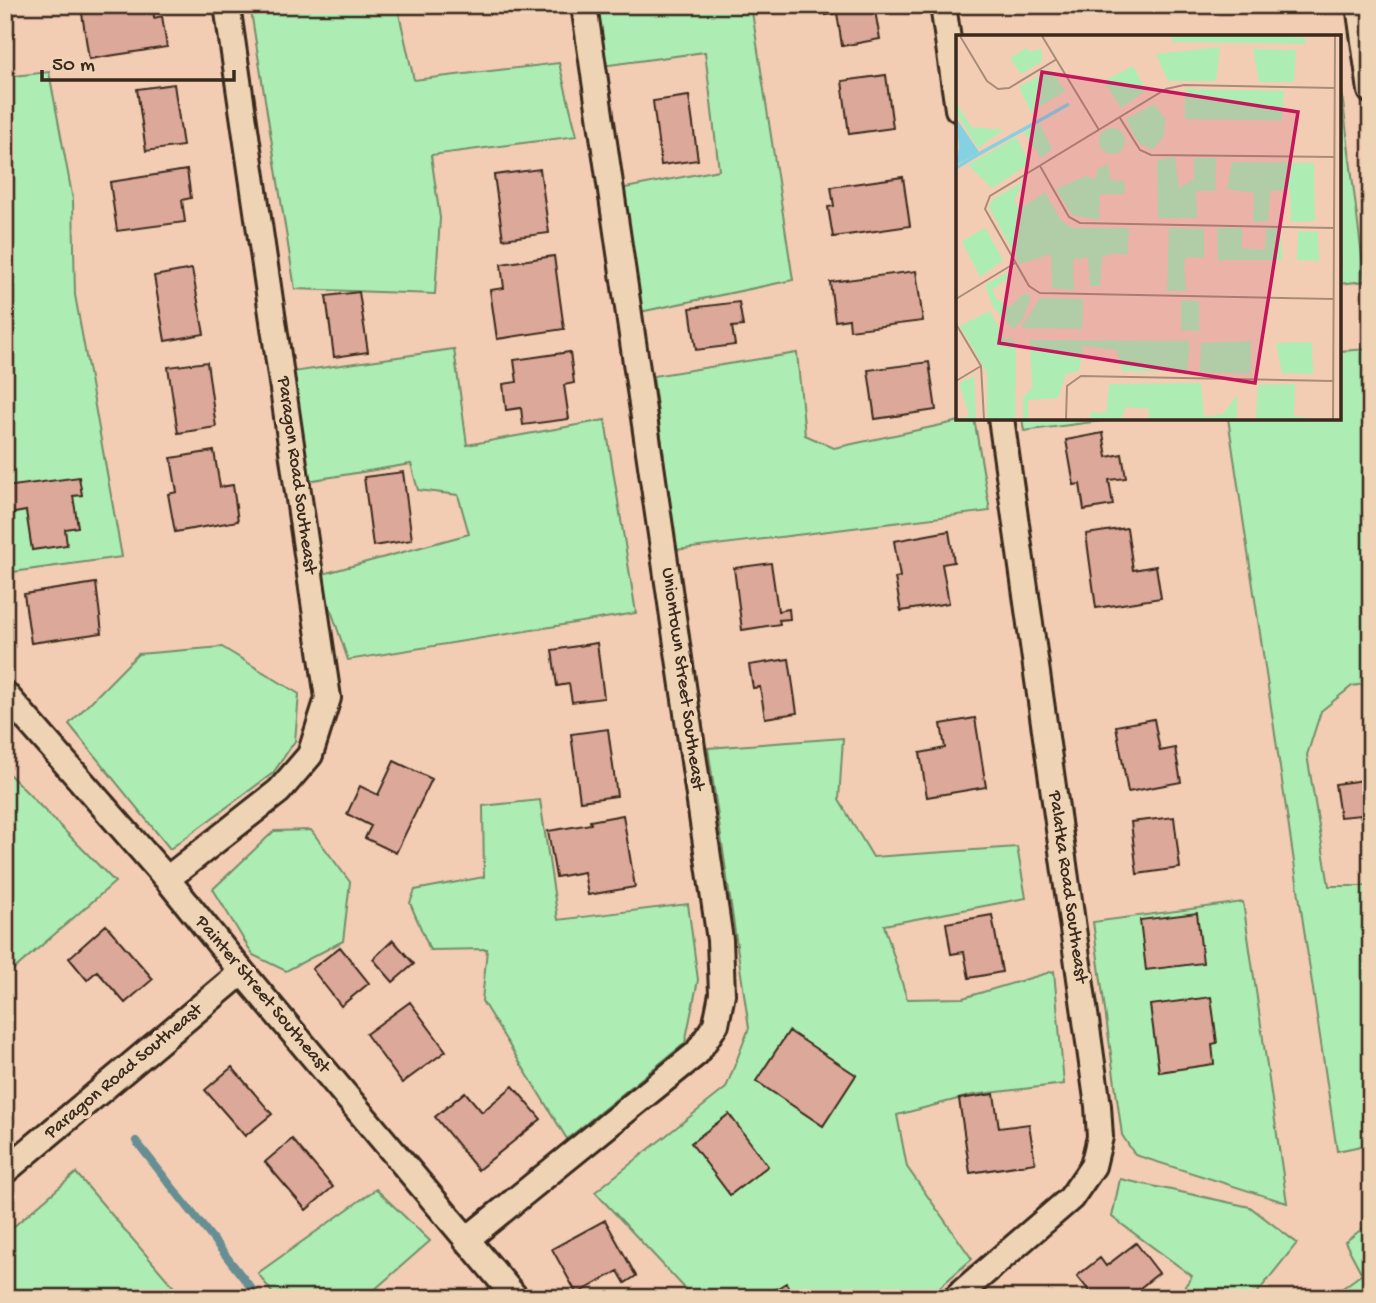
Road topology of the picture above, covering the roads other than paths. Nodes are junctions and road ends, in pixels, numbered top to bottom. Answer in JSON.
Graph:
{"nodes":[{"id":1,"x":227,"y":5,"type":"edge"},
{"id":2,"x":584,"y":5,"type":"edge"},
{"id":3,"x":943,"y":5,"type":"edge"},
{"id":4,"x":1359,"y":5,"type":"edge"},
{"id":5,"x":1371,"y":91,"type":"edge"},
{"id":6,"x":956,"y":95,"type":"edge"},
{"id":7,"x":1001,"y":420,"type":"edge"},
{"id":8,"x":5,"y":694,"type":"edge"},
{"id":9,"x":167,"y":880,"type":"junction"},
{"id":10,"x":242,"y":972,"type":"junction"},
{"id":11,"x":5,"y":1171,"type":"edge"},
{"id":12,"x":467,"y":1240,"type":"junction"},
{"id":13,"x":968,"y":1294,"type":"edge"},
{"id":14,"x":516,"y":1298,"type":"edge"}],
"edges":[{"from":1,"to":9,"type":"street","name":"Paragon Road Southeast"},
{"from":2,"to":12,"type":"street","name":"Uniontown Street Southeast"},
{"from":3,"to":6,"type":"street"},
{"from":4,"to":5,"type":"street"},
{"from":7,"to":13,"type":"street","name":"Palatka Road Southeast"},
{"from":8,"to":9,"type":"street","name":"Painter Street Southeast"},
{"from":9,"to":10,"type":"street","name":"Painter Street Southeast"},
{"from":10,"to":11,"type":"street","name":"Paragon Road Southeast"},
{"from":10,"to":12,"type":"street","name":"Painter Street Southeast"},
{"from":12,"to":14,"type":"street","name":"Painter Street Southeast"}]}
